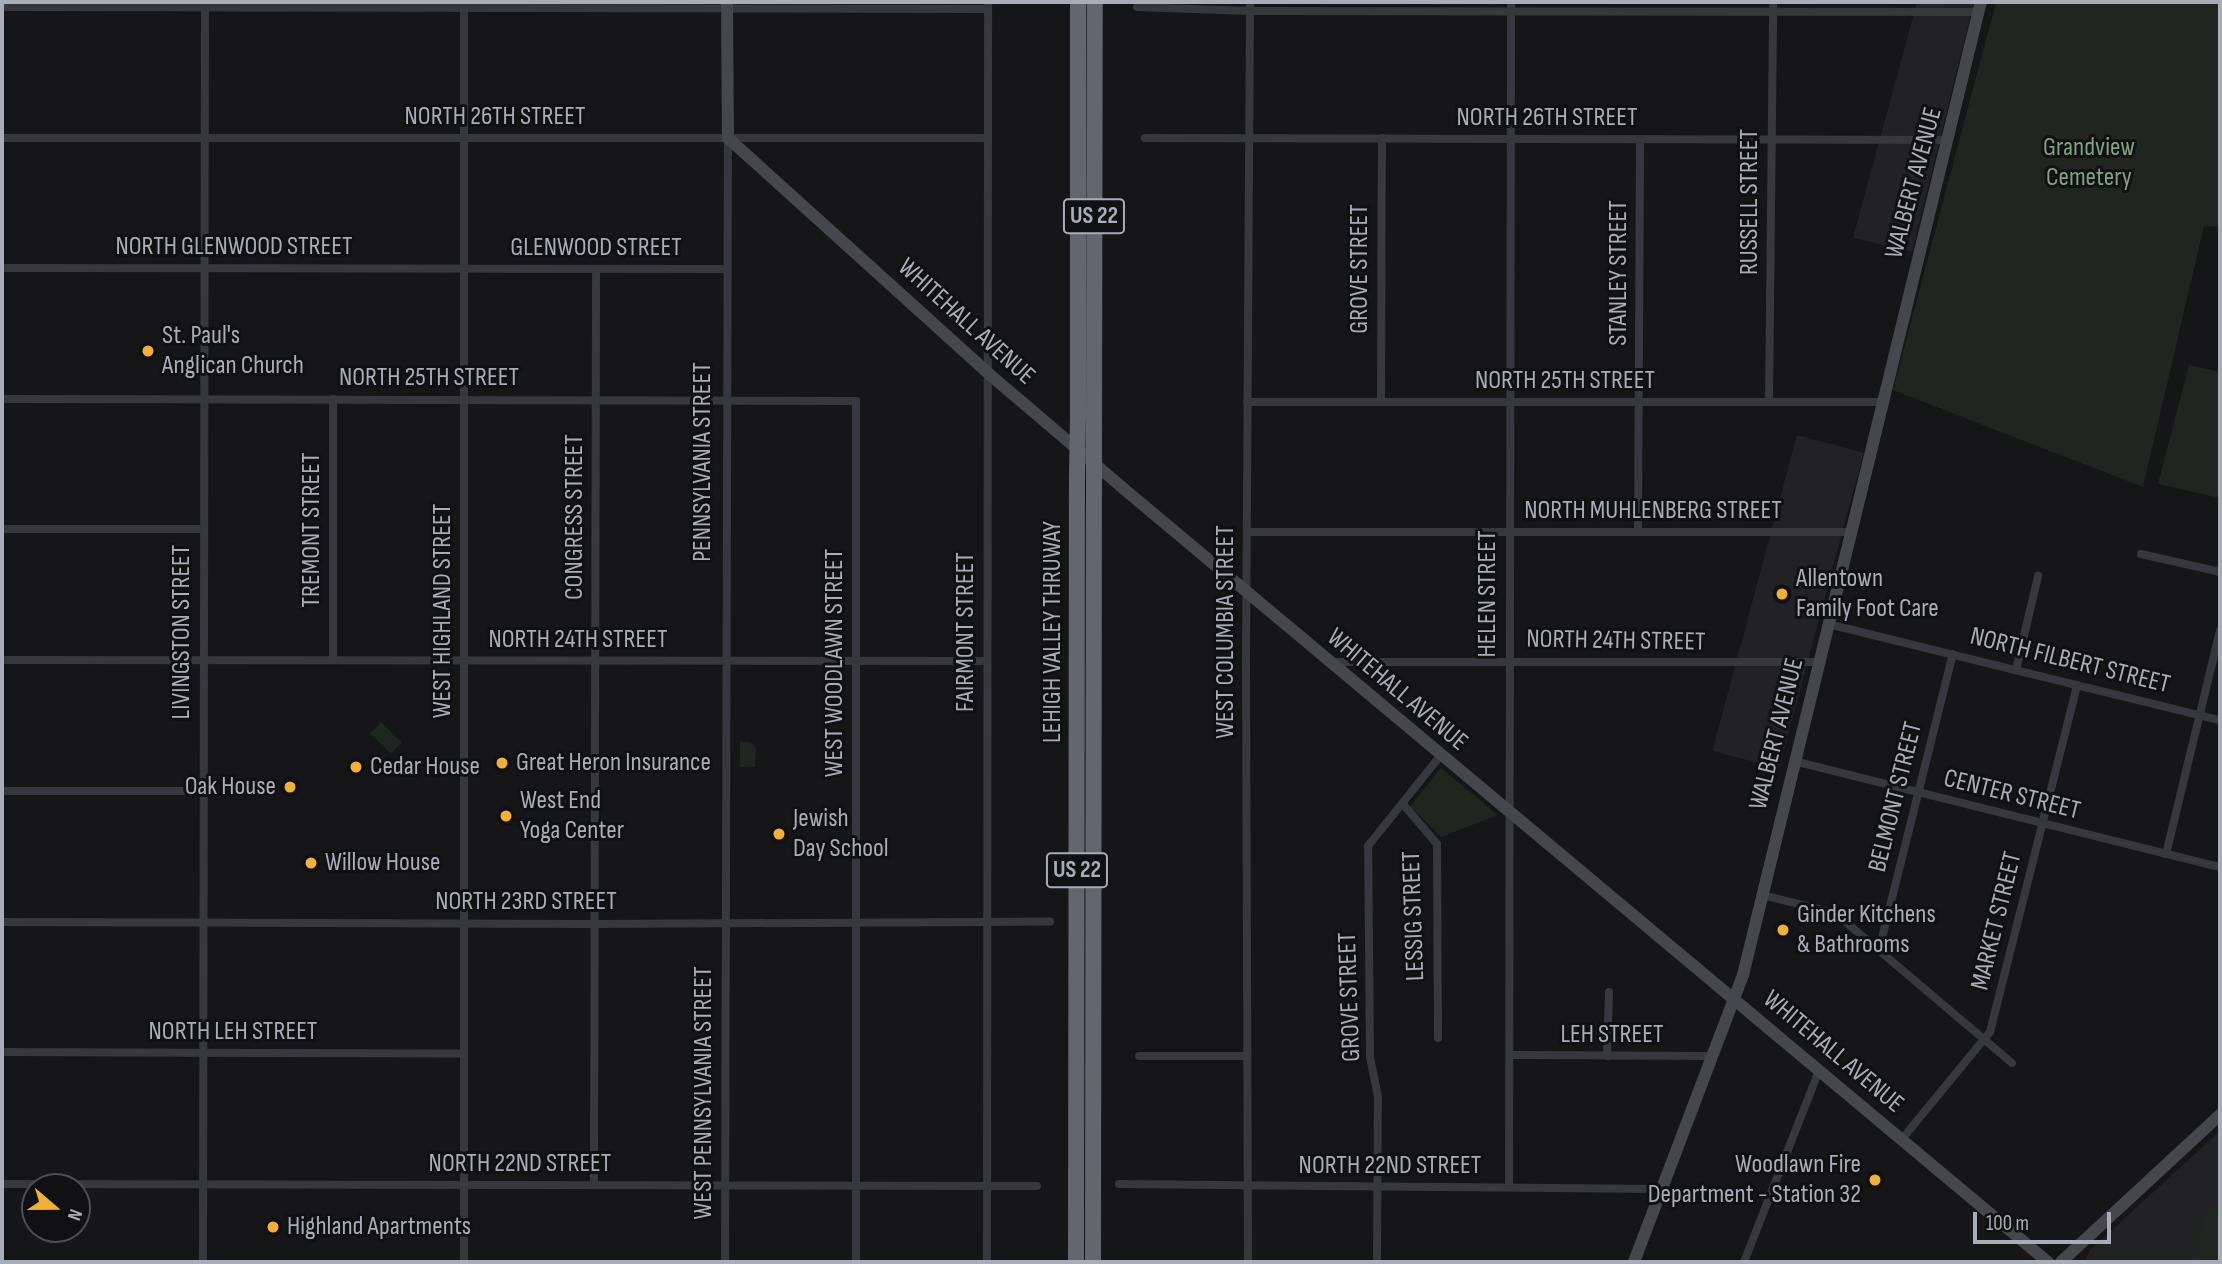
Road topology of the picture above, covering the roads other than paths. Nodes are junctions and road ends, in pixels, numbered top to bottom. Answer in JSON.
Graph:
{"nodes":[{"id":1,"x":1078,"y":2,"type":"edge"},
{"id":2,"x":1095,"y":2,"type":"edge"},
{"id":3,"x":205,"y":4,"type":"edge"},
{"id":4,"x":464,"y":5,"type":"edge"},
{"id":5,"x":727,"y":5,"type":"edge"},
{"id":6,"x":1511,"y":5,"type":"edge"},
{"id":7,"x":2,"y":6,"type":"edge"},
{"id":8,"x":988,"y":6,"type":"edge"},
{"id":9,"x":1250,"y":6,"type":"edge"},
{"id":10,"x":1773,"y":6,"type":"edge"},
{"id":11,"x":1137,"y":7,"type":"dead end"},
{"id":12,"x":1980,"y":7,"type":"edge"},
{"id":13,"x":2,"y":138,"type":"edge"},
{"id":14,"x":204,"y":138,"type":"junction"},
{"id":15,"x":465,"y":138,"type":"junction"},
{"id":16,"x":728,"y":138,"type":"junction"},
{"id":17,"x":988,"y":138,"type":"junction"},
{"id":18,"x":1145,"y":138,"type":"dead end"},
{"id":19,"x":1382,"y":138,"type":"junction"},
{"id":20,"x":1248,"y":139,"type":"junction"},
{"id":21,"x":1510,"y":139,"type":"junction"},
{"id":22,"x":1640,"y":140,"type":"junction"},
{"id":23,"x":1772,"y":140,"type":"junction"},
{"id":24,"x":1949,"y":140,"type":"junction"},
{"id":25,"x":2,"y":268,"type":"edge"},
{"id":26,"x":204,"y":268,"type":"junction"},
{"id":27,"x":465,"y":269,"type":"junction"},
{"id":28,"x":596,"y":269,"type":"junction"},
{"id":29,"x":726,"y":269,"type":"junction"},
{"id":30,"x":989,"y":374,"type":"junction"},
{"id":31,"x":203,"y":398,"type":"junction"},
{"id":32,"x":596,"y":398,"type":"junction"},
{"id":33,"x":2,"y":399,"type":"edge"},
{"id":34,"x":333,"y":399,"type":"junction"},
{"id":35,"x":465,"y":400,"type":"junction"},
{"id":36,"x":726,"y":400,"type":"junction"},
{"id":37,"x":1381,"y":400,"type":"junction"},
{"id":38,"x":856,"y":401,"type":"joint"},
{"id":39,"x":1247,"y":402,"type":"junction"},
{"id":40,"x":1508,"y":402,"type":"junction"},
{"id":41,"x":1640,"y":402,"type":"junction"},
{"id":42,"x":1769,"y":402,"type":"junction"},
{"id":43,"x":1882,"y":402,"type":"junction"},
{"id":44,"x":2,"y":529,"type":"edge"},
{"id":45,"x":203,"y":529,"type":"junction"},
{"id":46,"x":1247,"y":532,"type":"junction"},
{"id":47,"x":1509,"y":532,"type":"junction"},
{"id":48,"x":1638,"y":532,"type":"junction"},
{"id":49,"x":1849,"y":532,"type":"junction"},
{"id":50,"x":2141,"y":554,"type":"dead end"},
{"id":51,"x":2220,"y":572,"type":"edge"},
{"id":52,"x":2038,"y":576,"type":"dead end"},
{"id":53,"x":1247,"y":592,"type":"junction"},
{"id":54,"x":1828,"y":624,"type":"junction"},
{"id":55,"x":2220,"y":630,"type":"edge"},
{"id":56,"x":1953,"y":654,"type":"junction"},
{"id":57,"x":2,"y":660,"type":"edge"},
{"id":58,"x":333,"y":660,"type":"junction"},
{"id":59,"x":463,"y":660,"type":"junction"},
{"id":60,"x":203,"y":661,"type":"junction"},
{"id":61,"x":987,"y":661,"type":"junction"},
{"id":62,"x":1509,"y":661,"type":"junction"},
{"id":63,"x":595,"y":662,"type":"junction"},
{"id":64,"x":725,"y":662,"type":"junction"},
{"id":65,"x":856,"y":662,"type":"junction"},
{"id":66,"x":1329,"y":662,"type":"junction"},
{"id":67,"x":1818,"y":663,"type":"junction"},
{"id":68,"x":2017,"y":670,"type":"junction"},
{"id":69,"x":2077,"y":685,"type":"junction"},
{"id":70,"x":2200,"y":715,"type":"junction"},
{"id":71,"x":2220,"y":720,"type":"edge"},
{"id":72,"x":1440,"y":756,"type":"junction"},
{"id":73,"x":1794,"y":761,"type":"junction"},
{"id":74,"x":2,"y":791,"type":"edge"},
{"id":75,"x":202,"y":791,"type":"junction"},
{"id":76,"x":1919,"y":794,"type":"junction"},
{"id":77,"x":1402,"y":804,"type":"junction"},
{"id":78,"x":1509,"y":814,"type":"junction"},
{"id":79,"x":2043,"y":824,"type":"junction"},
{"id":80,"x":2166,"y":853,"type":"junction"},
{"id":81,"x":2220,"y":867,"type":"edge"},
{"id":82,"x":1762,"y":895,"type":"junction"},
{"id":83,"x":2,"y":922,"type":"edge"},
{"id":84,"x":1050,"y":922,"type":"dead end"},
{"id":85,"x":202,"y":923,"type":"junction"},
{"id":86,"x":463,"y":923,"type":"junction"},
{"id":87,"x":725,"y":923,"type":"junction"},
{"id":88,"x":988,"y":923,"type":"junction"},
{"id":89,"x":595,"y":924,"type":"junction"},
{"id":90,"x":856,"y":924,"type":"junction"},
{"id":91,"x":1879,"y":950,"type":"junction"},
{"id":92,"x":1609,"y":992,"type":"dead end"},
{"id":93,"x":1734,"y":999,"type":"junction"},
{"id":94,"x":1437,"y":1038,"type":"dead end"},
{"id":95,"x":1985,"y":1040,"type":"junction"},
{"id":96,"x":2,"y":1052,"type":"edge"},
{"id":97,"x":201,"y":1052,"type":"junction"},
{"id":98,"x":463,"y":1054,"type":"junction"},
{"id":99,"x":1510,"y":1055,"type":"junction"},
{"id":100,"x":1139,"y":1056,"type":"dead end"},
{"id":101,"x":1247,"y":1056,"type":"junction"},
{"id":102,"x":1607,"y":1056,"type":"junction"},
{"id":103,"x":1713,"y":1056,"type":"junction"},
{"id":104,"x":2012,"y":1063,"type":"dead end"},
{"id":105,"x":1819,"y":1071,"type":"junction"},
{"id":106,"x":2220,"y":1115,"type":"edge"},
{"id":107,"x":1902,"y":1139,"type":"junction"},
{"id":108,"x":203,"y":1183,"type":"junction"},
{"id":109,"x":2,"y":1184,"type":"edge"},
{"id":110,"x":1119,"y":1184,"type":"dead end"},
{"id":111,"x":463,"y":1185,"type":"junction"},
{"id":112,"x":594,"y":1185,"type":"junction"},
{"id":113,"x":725,"y":1185,"type":"junction"},
{"id":114,"x":856,"y":1185,"type":"junction"},
{"id":115,"x":987,"y":1186,"type":"junction"},
{"id":116,"x":1037,"y":1186,"type":"dead end"},
{"id":117,"x":1509,"y":1186,"type":"junction"},
{"id":118,"x":1247,"y":1187,"type":"junction"},
{"id":119,"x":1378,"y":1187,"type":"junction"},
{"id":120,"x":1662,"y":1189,"type":"junction"},
{"id":121,"x":203,"y":1262,"type":"edge"},
{"id":122,"x":464,"y":1262,"type":"edge"},
{"id":123,"x":725,"y":1262,"type":"edge"},
{"id":124,"x":856,"y":1262,"type":"edge"},
{"id":125,"x":987,"y":1262,"type":"edge"},
{"id":126,"x":1076,"y":1262,"type":"edge"},
{"id":127,"x":1093,"y":1262,"type":"edge"},
{"id":128,"x":1248,"y":1262,"type":"edge"},
{"id":129,"x":1377,"y":1262,"type":"edge"},
{"id":130,"x":1634,"y":1262,"type":"edge"},
{"id":131,"x":1744,"y":1262,"type":"edge"},
{"id":132,"x":2048,"y":1262,"type":"edge"},
{"id":133,"x":2061,"y":1262,"type":"edge"}],
"edges":[{"from":1,"to":126,"type":"highway","name":"LEHIGH VALLEY THRUWAY","number":"US 22","bridge":true},
{"from":2,"to":127,"type":"highway","name":"LEHIGH VALLEY THRUWAY","number":"US 22","bridge":true},
{"from":3,"to":4,"type":"street"},
{"from":3,"to":7,"type":"street"},
{"from":3,"to":14,"type":"street","name":"LIVINGSTON STREET"},
{"from":4,"to":5,"type":"street"},
{"from":4,"to":15,"type":"street","name":"WEST HIGHLAND STREET"},
{"from":5,"to":8,"type":"street"},
{"from":5,"to":16,"type":"street","name":"PENNSYLVANIA STREET"},
{"from":6,"to":9,"type":"street"},
{"from":6,"to":10,"type":"street"},
{"from":6,"to":21,"type":"street","name":"HELEN STREET"},
{"from":8,"to":17,"type":"street","name":"FAIRMONT STREET"},
{"from":9,"to":11,"type":"street"},
{"from":9,"to":20,"type":"street","name":"WEST COLUMBIA STREET"},
{"from":10,"to":12,"type":"street"},
{"from":10,"to":23,"type":"street","name":"RUSSELL STREET"},
{"from":12,"to":24,"type":"street","name":"WALBERT AVENUE"},
{"from":13,"to":14,"type":"street","name":"NORTH 26TH STREET"},
{"from":14,"to":15,"type":"street","name":"NORTH 26TH STREET"},
{"from":14,"to":26,"type":"street","name":"LIVINGSTON STREET"},
{"from":15,"to":16,"type":"street","name":"NORTH 26TH STREET"},
{"from":15,"to":27,"type":"street","name":"WEST HIGHLAND STREET"},
{"from":16,"to":17,"type":"street","name":"NORTH 26TH STREET"},
{"from":16,"to":29,"type":"street","name":"PENNSYLVANIA STREET"},
{"from":16,"to":30,"type":"street","name":"WHITEHALL AVENUE"},
{"from":17,"to":30,"type":"street","name":"FAIRMONT STREET"},
{"from":18,"to":20,"type":"street","name":"NORTH 26TH STREET"},
{"from":19,"to":20,"type":"street","name":"NORTH 26TH STREET"},
{"from":19,"to":21,"type":"street","name":"NORTH 26TH STREET"},
{"from":19,"to":37,"type":"street","name":"GROVE STREET"},
{"from":20,"to":39,"type":"street","name":"WEST COLUMBIA STREET"},
{"from":21,"to":22,"type":"street","name":"NORTH 26TH STREET"},
{"from":21,"to":40,"type":"street","name":"HELEN STREET"},
{"from":22,"to":23,"type":"street","name":"NORTH 26TH STREET"},
{"from":22,"to":41,"type":"street","name":"STANLEY STREET"},
{"from":23,"to":24,"type":"street","name":"NORTH 26TH STREET"},
{"from":23,"to":42,"type":"street","name":"RUSSELL STREET"},
{"from":24,"to":43,"type":"street","name":"WALBERT AVENUE"},
{"from":25,"to":26,"type":"street","name":"NORTH GLENWOOD STREET"},
{"from":26,"to":27,"type":"street","name":"NORTH GLENWOOD STREET"},
{"from":26,"to":31,"type":"street","name":"LIVINGSTON STREET"},
{"from":27,"to":28,"type":"street","name":"GLENWOOD STREET"},
{"from":27,"to":35,"type":"street","name":"WEST HIGHLAND STREET"},
{"from":28,"to":29,"type":"street","name":"GLENWOOD STREET"},
{"from":28,"to":32,"type":"street","name":"CONGRESS STREET"},
{"from":29,"to":36,"type":"street","name":"PENNSYLVANIA STREET"},
{"from":30,"to":53,"type":"street","name":"WHITEHALL AVENUE"},
{"from":30,"to":61,"type":"street","name":"FAIRMONT STREET"},
{"from":31,"to":33,"type":"street","name":"NORTH 25TH STREET"},
{"from":31,"to":34,"type":"street","name":"NORTH 25TH STREET"},
{"from":31,"to":45,"type":"street","name":"LIVINGSTON STREET"},
{"from":32,"to":35,"type":"street","name":"NORTH 25TH STREET"},
{"from":32,"to":36,"type":"street","name":"NORTH 25TH STREET"},
{"from":32,"to":63,"type":"street","name":"CONGRESS STREET"},
{"from":34,"to":35,"type":"street","name":"NORTH 25TH STREET"},
{"from":34,"to":58,"type":"street","name":"TREMONT STREET"},
{"from":35,"to":59,"type":"street","name":"WEST HIGHLAND STREET"},
{"from":36,"to":38,"type":"street","name":"NORTH 25TH STREET"},
{"from":36,"to":64,"type":"street","name":"PENNSYLVANIA STREET"},
{"from":37,"to":39,"type":"street","name":"NORTH 25TH STREET"},
{"from":37,"to":40,"type":"street","name":"NORTH 25TH STREET"},
{"from":38,"to":65,"type":"street","name":"WEST WOODLAWN STREET"},
{"from":39,"to":46,"type":"street","name":"WEST COLUMBIA STREET"},
{"from":40,"to":41,"type":"street","name":"NORTH 25TH STREET"},
{"from":40,"to":47,"type":"street","name":"HELEN STREET"},
{"from":41,"to":42,"type":"street","name":"NORTH 25TH STREET"},
{"from":41,"to":48,"type":"street","name":"STANLEY STREET"},
{"from":42,"to":43,"type":"street","name":"NORTH 25TH STREET"},
{"from":43,"to":49,"type":"street","name":"WALBERT AVENUE"},
{"from":44,"to":45,"type":"street"},
{"from":45,"to":60,"type":"street","name":"LIVINGSTON STREET"},
{"from":46,"to":47,"type":"street","name":"NORTH MUHLENBERG STREET"},
{"from":46,"to":53,"type":"street","name":"WEST COLUMBIA STREET"},
{"from":47,"to":48,"type":"street","name":"NORTH MUHLENBERG STREET"},
{"from":47,"to":62,"type":"street","name":"HELEN STREET"},
{"from":48,"to":49,"type":"street","name":"NORTH MUHLENBERG STREET"},
{"from":49,"to":54,"type":"street","name":"WALBERT AVENUE"},
{"from":50,"to":51,"type":"street"},
{"from":52,"to":68,"type":"street"},
{"from":53,"to":66,"type":"street","name":"WHITEHALL AVENUE"},
{"from":53,"to":101,"type":"street","name":"WEST COLUMBIA STREET"},
{"from":54,"to":56,"type":"street","name":"NORTH FILBERT STREET"},
{"from":54,"to":67,"type":"street","name":"WALBERT AVENUE"},
{"from":55,"to":70,"type":"street"},
{"from":56,"to":68,"type":"street","name":"NORTH FILBERT STREET"},
{"from":56,"to":76,"type":"street","name":"BELMONT STREET"},
{"from":57,"to":60,"type":"street","name":"NORTH 24TH STREET"},
{"from":58,"to":59,"type":"street","name":"NORTH 24TH STREET"},
{"from":58,"to":60,"type":"street","name":"NORTH 24TH STREET"},
{"from":59,"to":63,"type":"street","name":"NORTH 24TH STREET"},
{"from":59,"to":86,"type":"street","name":"WEST HIGHLAND STREET"},
{"from":60,"to":75,"type":"street","name":"LIVINGSTON STREET"},
{"from":61,"to":65,"type":"street","name":"NORTH 24TH STREET"},
{"from":61,"to":88,"type":"street","name":"FAIRMONT STREET"},
{"from":62,"to":66,"type":"street","name":"NORTH 24TH STREET"},
{"from":62,"to":67,"type":"street","name":"NORTH 24TH STREET"},
{"from":62,"to":78,"type":"street","name":"HELEN STREET"},
{"from":63,"to":64,"type":"street","name":"NORTH 24TH STREET"},
{"from":63,"to":89,"type":"street","name":"CONGRESS STREET"},
{"from":64,"to":65,"type":"street","name":"NORTH 24TH STREET"},
{"from":64,"to":87,"type":"street","name":"PENNSYLVANIA STREET"},
{"from":65,"to":90,"type":"street","name":"WEST WOODLAWN STREET"},
{"from":66,"to":72,"type":"street","name":"WHITEHALL AVENUE"},
{"from":67,"to":73,"type":"street","name":"WALBERT AVENUE"},
{"from":68,"to":69,"type":"street","name":"NORTH FILBERT STREET"},
{"from":69,"to":70,"type":"street","name":"NORTH FILBERT STREET"},
{"from":69,"to":79,"type":"street","name":"MARKET STREET"},
{"from":70,"to":71,"type":"street","name":"NORTH FILBERT STREET"},
{"from":70,"to":80,"type":"street"},
{"from":72,"to":77,"type":"street","name":"GROVE STREET"},
{"from":72,"to":78,"type":"street","name":"WHITEHALL AVENUE"},
{"from":73,"to":76,"type":"street","name":"CENTER STREET"},
{"from":73,"to":82,"type":"street","name":"WALBERT AVENUE"},
{"from":74,"to":75,"type":"street"},
{"from":75,"to":85,"type":"street","name":"LIVINGSTON STREET"},
{"from":76,"to":79,"type":"street","name":"CENTER STREET"},
{"from":76,"to":91,"type":"street","name":"BELMONT STREET"},
{"from":77,"to":94,"type":"street","name":"LESSIG STREET"},
{"from":77,"to":119,"type":"street","name":"GROVE STREET"},
{"from":78,"to":93,"type":"street","name":"WHITEHALL AVENUE"},
{"from":78,"to":99,"type":"street","name":"HELEN STREET"},
{"from":79,"to":80,"type":"street","name":"CENTER STREET"},
{"from":79,"to":95,"type":"street","name":"MARKET STREET"},
{"from":80,"to":81,"type":"street","name":"CENTER STREET"},
{"from":82,"to":91,"type":"street"},
{"from":82,"to":93,"type":"street","name":"WALBERT AVENUE"},
{"from":83,"to":85,"type":"street","name":"NORTH 23RD STREET"},
{"from":84,"to":88,"type":"street","name":"NORTH 23RD STREET"},
{"from":85,"to":86,"type":"street","name":"NORTH 23RD STREET"},
{"from":85,"to":97,"type":"street","name":"LIVINGSTON STREET"},
{"from":86,"to":89,"type":"street","name":"NORTH 23RD STREET"},
{"from":86,"to":98,"type":"street","name":"WEST HIGHLAND STREET"},
{"from":87,"to":89,"type":"street","name":"NORTH 23RD STREET"},
{"from":87,"to":90,"type":"street","name":"NORTH 23RD STREET"},
{"from":87,"to":113,"type":"street","name":"WEST PENNSYLVANIA STREET"},
{"from":88,"to":90,"type":"street","name":"NORTH 23RD STREET"},
{"from":88,"to":115,"type":"street","name":"FAIRMONT STREET"},
{"from":89,"to":112,"type":"street","name":"CONGRESS STREET"},
{"from":90,"to":114,"type":"street","name":"WEST WOODLAWN STREET"},
{"from":91,"to":95,"type":"street"},
{"from":92,"to":102,"type":"street"},
{"from":93,"to":103,"type":"street","name":"WALBERT AVENUE"},
{"from":93,"to":105,"type":"street","name":"WHITEHALL AVENUE"},
{"from":95,"to":104,"type":"street"},
{"from":95,"to":107,"type":"street","name":"MARKET STREET"},
{"from":96,"to":97,"type":"street","name":"NORTH LEH STREET"},
{"from":97,"to":98,"type":"street","name":"NORTH LEH STREET"},
{"from":97,"to":108,"type":"street","name":"LIVINGSTON STREET"},
{"from":98,"to":111,"type":"street","name":"WEST HIGHLAND STREET"},
{"from":99,"to":102,"type":"street","name":"LEH STREET"},
{"from":99,"to":117,"type":"street","name":"HELEN STREET"},
{"from":100,"to":101,"type":"street"},
{"from":101,"to":118,"type":"street","name":"WEST COLUMBIA STREET"},
{"from":102,"to":103,"type":"street","name":"LEH STREET"},
{"from":103,"to":120,"type":"street","name":"WALBERT AVENUE"},
{"from":105,"to":107,"type":"street","name":"WHITEHALL AVENUE"},
{"from":105,"to":131,"type":"street"},
{"from":106,"to":133,"type":"street"},
{"from":107,"to":132,"type":"street","name":"WHITEHALL AVENUE"},
{"from":108,"to":109,"type":"street","name":"NORTH 22ND STREET"},
{"from":108,"to":111,"type":"street","name":"NORTH 22ND STREET"},
{"from":108,"to":121,"type":"street","name":"LIVINGSTON STREET"},
{"from":110,"to":118,"type":"street","name":"NORTH 22ND STREET"},
{"from":111,"to":112,"type":"street","name":"NORTH 22ND STREET"},
{"from":111,"to":122,"type":"street","name":"WEST HIGHLAND STREET"},
{"from":112,"to":113,"type":"street","name":"NORTH 22ND STREET"},
{"from":113,"to":114,"type":"street","name":"NORTH 22ND STREET"},
{"from":113,"to":123,"type":"street","name":"WEST PENNSYLVANIA STREET"},
{"from":114,"to":115,"type":"street","name":"NORTH 22ND STREET"},
{"from":114,"to":124,"type":"street","name":"WEST WOODLAWN STREET"},
{"from":115,"to":116,"type":"street","name":"NORTH 22ND STREET"},
{"from":115,"to":125,"type":"street","name":"FAIRMONT STREET"},
{"from":117,"to":119,"type":"street","name":"NORTH 22ND STREET"},
{"from":117,"to":120,"type":"street","name":"NORTH 22ND STREET"},
{"from":118,"to":119,"type":"street","name":"NORTH 22ND STREET"},
{"from":118,"to":128,"type":"street","name":"WEST COLUMBIA STREET"},
{"from":119,"to":129,"type":"street","name":"GROVE STREET"},
{"from":120,"to":130,"type":"street","name":"WALBERT AVENUE"}]}
